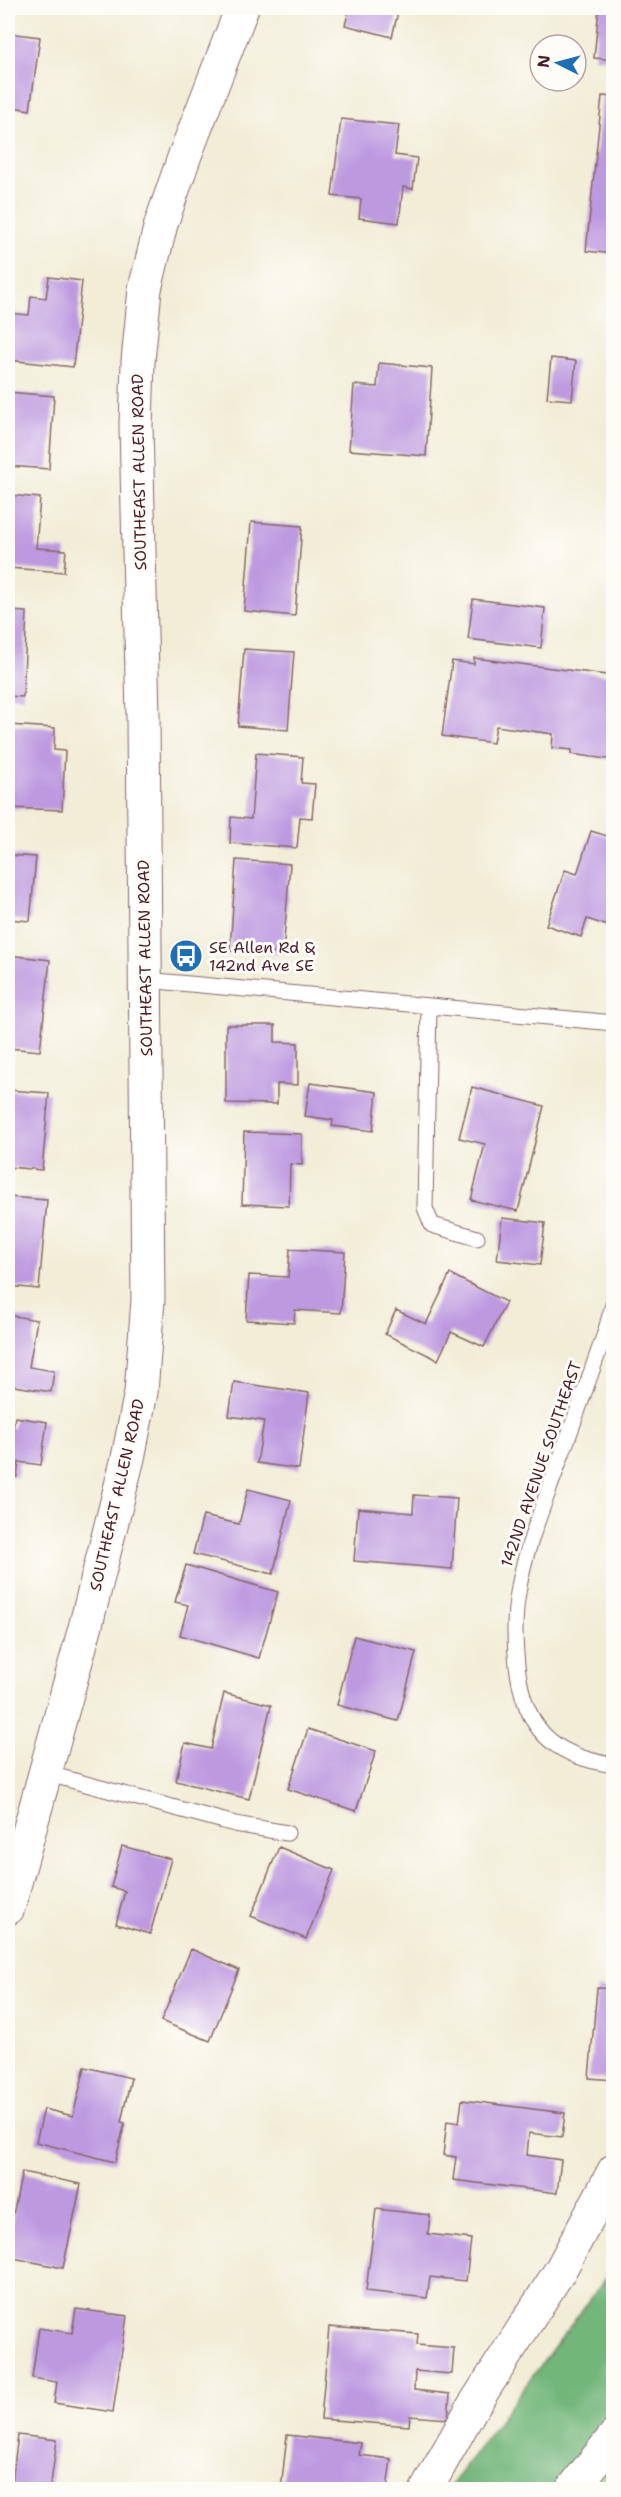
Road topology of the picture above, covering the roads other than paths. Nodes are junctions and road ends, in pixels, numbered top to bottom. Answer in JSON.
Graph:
{"nodes":[{"id":1,"x":242,"y":8,"type":"edge"},
{"id":2,"x":146,"y":980,"type":"junction"},
{"id":3,"x":429,"y":1006,"type":"junction"},
{"id":4,"x":614,"y":1023,"type":"edge"},
{"id":5,"x":477,"y":1238,"type":"dead end"},
{"id":6,"x":614,"y":1301,"type":"edge"},
{"id":7,"x":614,"y":1765,"type":"edge"},
{"id":8,"x":45,"y":1773,"type":"junction"},
{"id":9,"x":287,"y":1833,"type":"dead end"},
{"id":10,"x":8,"y":1908,"type":"edge"},
{"id":11,"x":614,"y":2170,"type":"edge"},
{"id":12,"x":614,"y":2437,"type":"edge"},
{"id":13,"x":426,"y":2490,"type":"edge"},
{"id":14,"x":572,"y":2490,"type":"edge"}],
"edges":[{"from":1,"to":2,"type":"street","name":"SOUTHEAST ALLEN ROAD"},
{"from":2,"to":3,"type":"lane"},
{"from":2,"to":8,"type":"street","name":"SOUTHEAST ALLEN ROAD"},
{"from":3,"to":4,"type":"lane"},
{"from":3,"to":5,"type":"lane"},
{"from":6,"to":7,"type":"lane","name":"142ND AVENUE SOUTHEAST"},
{"from":8,"to":9,"type":"lane"},
{"from":8,"to":10,"type":"street","name":"SOUTHEAST ALLEN ROAD"},
{"from":11,"to":13,"type":"street"},
{"from":12,"to":14,"type":"street"}]}
